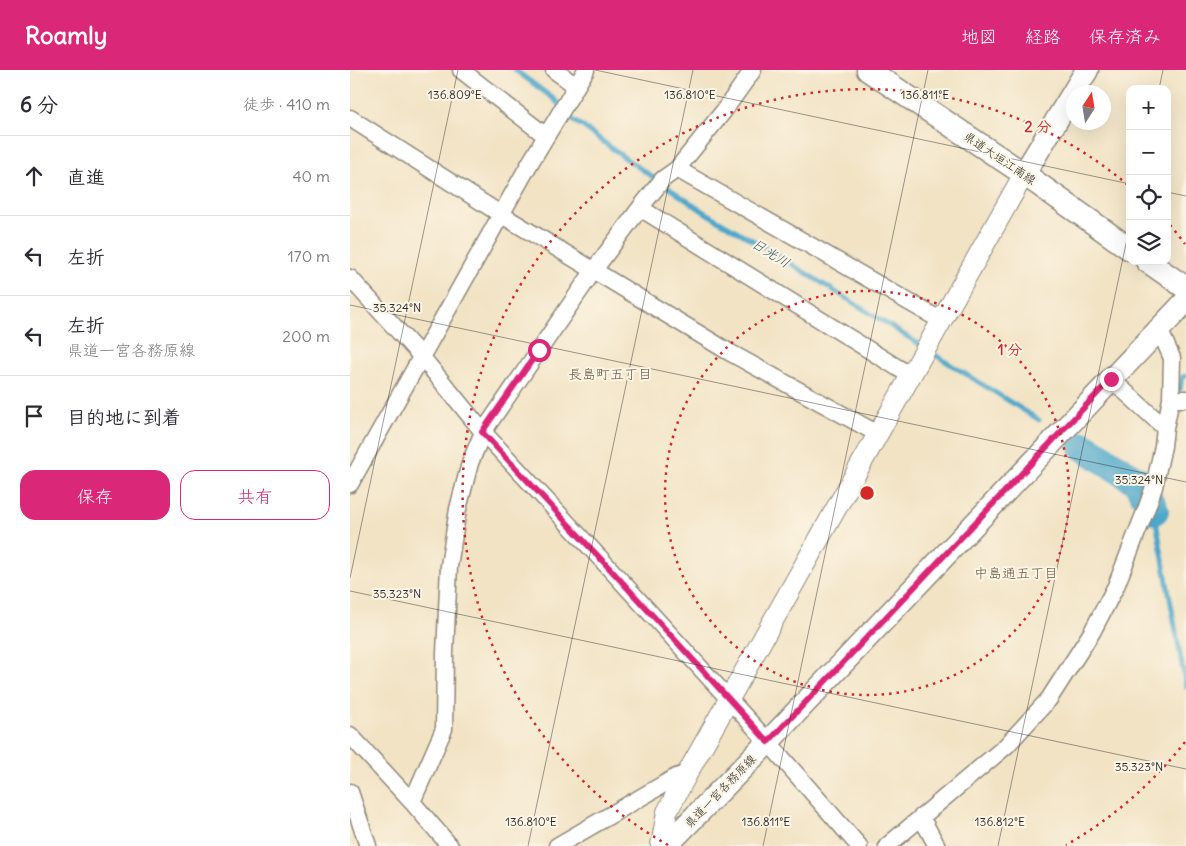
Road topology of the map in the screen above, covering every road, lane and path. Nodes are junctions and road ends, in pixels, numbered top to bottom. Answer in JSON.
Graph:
{"nodes":[{"id":1,"x":461,"y":70,"type":"edge"},
{"id":2,"x":554,"y":70,"type":"edge"},
{"id":3,"x":586,"y":70,"type":"edge"},
{"id":4,"x":753,"y":70,"type":"edge"},
{"id":5,"x":868,"y":70,"type":"edge"},
{"id":6,"x":1087,"y":70,"type":"edge"},
{"id":7,"x":574,"y":89,"type":"junction"},
{"id":8,"x":350,"y":118,"type":"edge"},
{"id":9,"x":548,"y":133,"type":"junction"},
{"id":10,"x":677,"y":169,"type":"junction"},
{"id":11,"x":1024,"y":174,"type":"junction"},
{"id":12,"x":640,"y":208,"type":"junction"},
{"id":13,"x":502,"y":215,"type":"junction"},
{"id":14,"x":1126,"y":246,"type":"edge"},
{"id":15,"x":1153,"y":265,"type":"edge"},
{"id":16,"x":594,"y":270,"type":"junction"},
{"id":17,"x":350,"y":278,"type":"edge"},
{"id":18,"x":1186,"y":288,"type":"edge"},
{"id":19,"x":1186,"y":300,"type":"edge"},
{"id":20,"x":942,"y":321,"type":"junction"},
{"id":21,"x":1159,"y":329,"type":"junction"},
{"id":22,"x":421,"y":356,"type":"junction"},
{"id":23,"x":911,"y":376,"type":"junction"},
{"id":24,"x":1111,"y":379,"type":"junction"},
{"id":25,"x":1178,"y":399,"type":"edge"},
{"id":26,"x":1165,"y":428,"type":"junction"},
{"id":27,"x":482,"y":432,"type":"junction"},
{"id":28,"x":878,"y":434,"type":"junction"},
{"id":29,"x":350,"y":484,"type":"edge"},
{"id":30,"x":728,"y":700,"type":"junction"},
{"id":31,"x":350,"y":735,"type":"edge"},
{"id":32,"x":768,"y":742,"type":"junction"},
{"id":33,"x":687,"y":774,"type":"junction"},
{"id":34,"x":350,"y":792,"type":"edge"},
{"id":35,"x":412,"y":802,"type":"junction"},
{"id":36,"x":920,"y":818,"type":"junction"},
{"id":37,"x":368,"y":846,"type":"edge"},
{"id":38,"x":450,"y":846,"type":"edge"},
{"id":39,"x":557,"y":846,"type":"edge"},
{"id":40,"x":661,"y":846,"type":"edge"},
{"id":41,"x":666,"y":846,"type":"edge"},
{"id":42,"x":859,"y":846,"type":"edge"},
{"id":43,"x":887,"y":846,"type":"edge"},
{"id":44,"x":937,"y":846,"type":"edge"}],
"edges":[{"from":1,"to":9,"type":"street"},
{"from":2,"to":7,"type":"street"},
{"from":3,"to":7,"type":"street"},
{"from":4,"to":10,"type":"street"},
{"from":5,"to":11,"type":"main road","name":"県道大垣江南線"},
{"from":6,"to":11,"type":"main road"},
{"from":7,"to":9,"type":"street"},
{"from":8,"to":13,"type":"street"},
{"from":9,"to":13,"type":"street"},
{"from":10,"to":12,"type":"street"},
{"from":10,"to":20,"type":"street"},
{"from":11,"to":14,"type":"main road","name":"県道大垣江南線"},
{"from":11,"to":20,"type":"street"},
{"from":12,"to":16,"type":"street"},
{"from":12,"to":23,"type":"street"},
{"from":13,"to":16,"type":"street"},
{"from":13,"to":22,"type":"street"},
{"from":15,"to":18,"type":"main road"},
{"from":16,"to":27,"type":"street"},
{"from":16,"to":28,"type":"street"},
{"from":17,"to":22,"type":"street"},
{"from":19,"to":21,"type":"main road","name":"県道一宮各務原線"},
{"from":20,"to":23,"type":"street"},
{"from":21,"to":24,"type":"main road","name":"県道一宮各務原線"},
{"from":21,"to":25,"type":"street"},
{"from":22,"to":27,"type":"street"},
{"from":22,"to":29,"type":"street"},
{"from":23,"to":28,"type":"street"},
{"from":24,"to":26,"type":"street"},
{"from":24,"to":32,"type":"main road","name":"県道一宮各務原線"},
{"from":25,"to":26,"type":"street"},
{"from":26,"to":36,"type":"street"},
{"from":27,"to":30,"type":"street"},
{"from":27,"to":35,"type":"street"},
{"from":28,"to":30,"type":"street"},
{"from":30,"to":32,"type":"street"},
{"from":30,"to":33,"type":"street"},
{"from":31,"to":35,"type":"street"},
{"from":32,"to":41,"type":"main road","name":"県道一宮各務原線"},
{"from":32,"to":42,"type":"street"},
{"from":33,"to":39,"type":"street"},
{"from":33,"to":40,"type":"street"},
{"from":34,"to":37,"type":"street"},
{"from":35,"to":38,"type":"street"},
{"from":36,"to":43,"type":"street"},
{"from":36,"to":44,"type":"street"}]}
